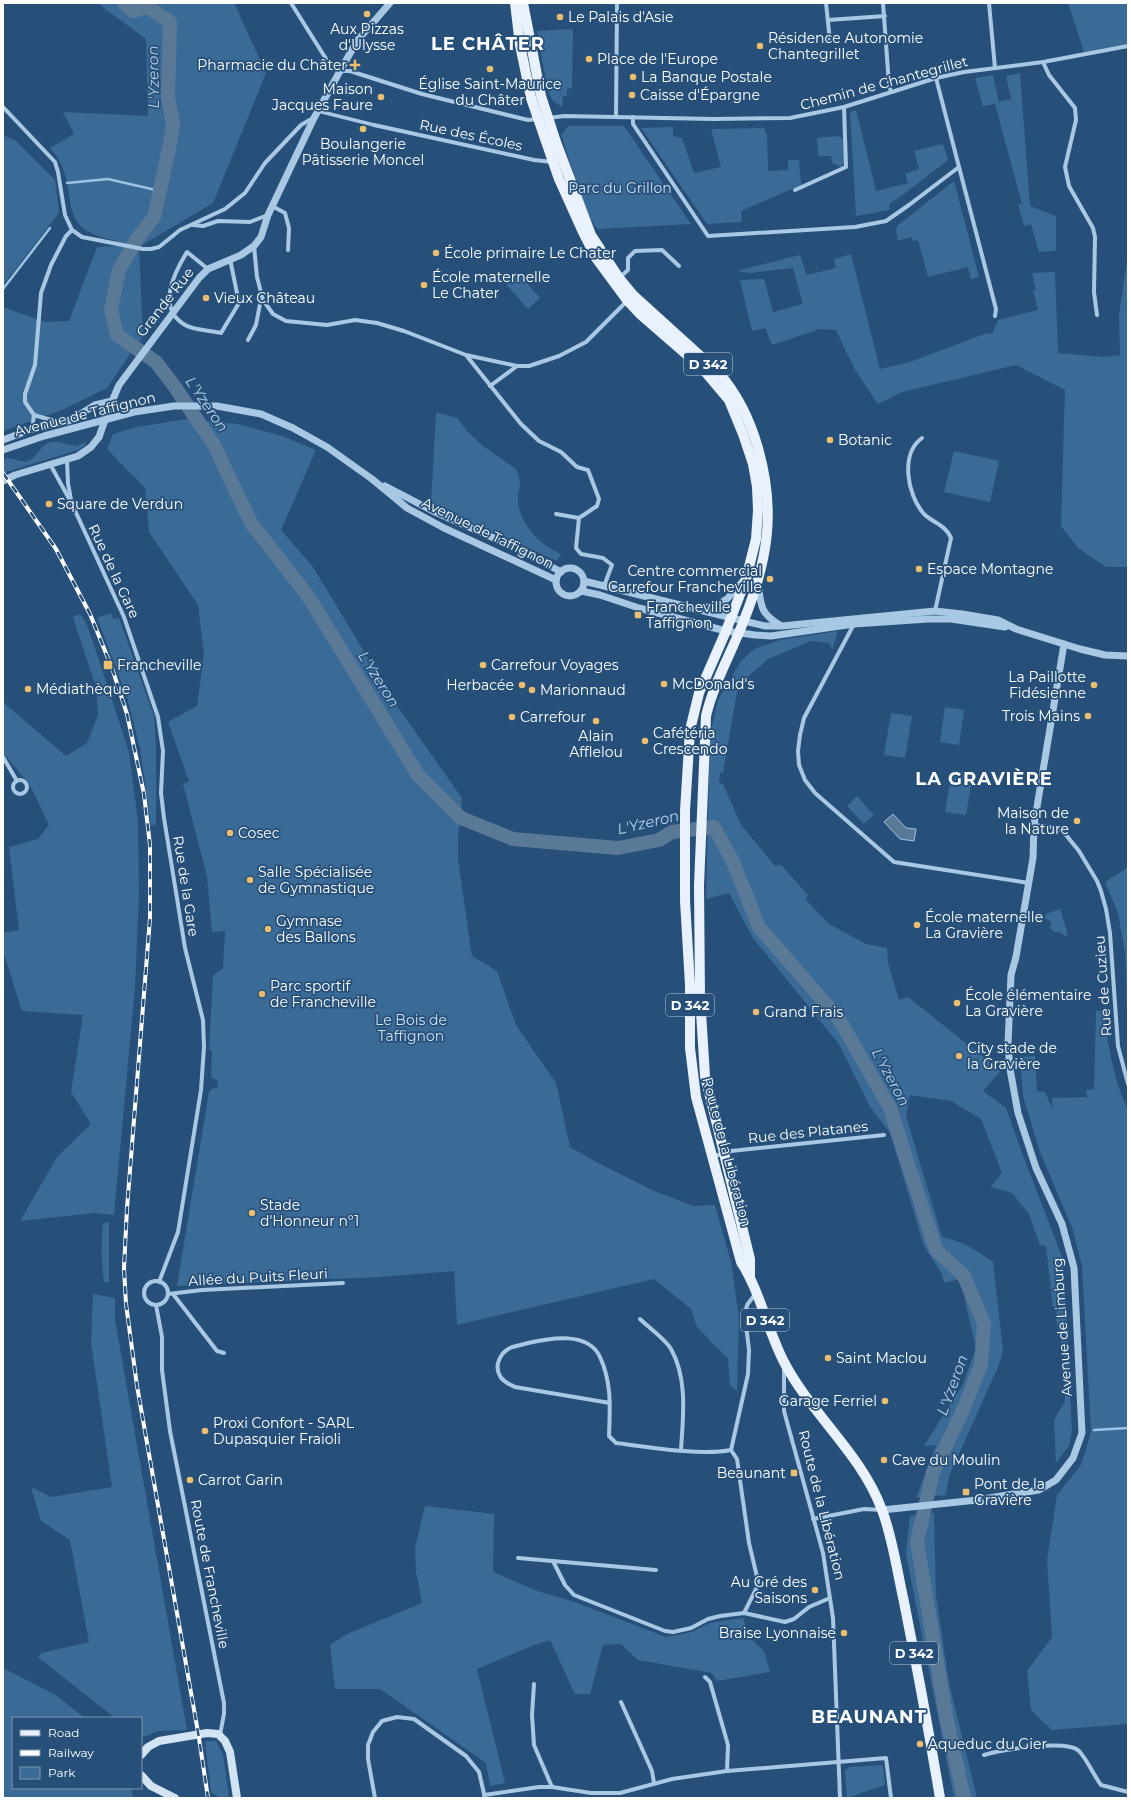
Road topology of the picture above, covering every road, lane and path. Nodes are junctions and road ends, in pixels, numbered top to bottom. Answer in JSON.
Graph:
{"nodes":[{"id":1,"x":291,"y":3,"type":"edge"},
{"id":2,"x":390,"y":3,"type":"edge"},
{"id":3,"x":515,"y":3,"type":"edge"},
{"id":4,"x":523,"y":3,"type":"edge"},
{"id":5,"x":617,"y":3,"type":"edge"},
{"id":6,"x":826,"y":3,"type":"edge"},
{"id":7,"x":883,"y":3,"type":"edge"},
{"id":8,"x":989,"y":3,"type":"edge"},
{"id":9,"x":884,"y":16,"type":"junction"},
{"id":10,"x":828,"y":20,"type":"junction"},
{"id":11,"x":830,"y":41,"type":"dead end"},
{"id":12,"x":1128,"y":46,"type":"edge"},
{"id":13,"x":1043,"y":62,"type":"junction"},
{"id":14,"x":995,"y":68,"type":"junction"},
{"id":15,"x":340,"y":71,"type":"junction"},
{"id":16,"x":936,"y":78,"type":"junction"},
{"id":17,"x":891,"y":92,"type":"junction"},
{"id":18,"x":3,"y":107,"type":"edge"},
{"id":19,"x":844,"y":107,"type":"junction"},
{"id":20,"x":318,"y":111,"type":"junction"},
{"id":21,"x":616,"y":117,"type":"junction"},
{"id":22,"x":633,"y":117,"type":"junction"},
{"id":23,"x":314,"y":118,"type":"junction"},
{"id":24,"x":543,"y":118,"type":"junction"},
{"id":25,"x":374,"y":125,"type":"joint"},
{"id":26,"x":557,"y":160,"type":"junction"},
{"id":27,"x":959,"y":167,"type":"junction"},
{"id":28,"x":795,"y":190,"type":"dead end"},
{"id":29,"x":272,"y":206,"type":"junction"},
{"id":30,"x":268,"y":215,"type":"junction"},
{"id":31,"x":191,"y":225,"type":"junction"},
{"id":32,"x":72,"y":230,"type":"junction"},
{"id":33,"x":254,"y":246,"type":"junction"},
{"id":34,"x":288,"y":250,"type":"dead end"},
{"id":35,"x":230,"y":259,"type":"junction"},
{"id":36,"x":678,"y":266,"type":"dead end"},
{"id":37,"x":208,"y":269,"type":"junction"},
{"id":38,"x":616,"y":281,"type":"junction"},
{"id":39,"x":630,"y":298,"type":"junction"},
{"id":40,"x":263,"y":300,"type":"junction"},
{"id":41,"x":1097,"y":315,"type":"dead end"},
{"id":42,"x":995,"y":316,"type":"dead end"},
{"id":43,"x":170,"y":317,"type":"junction"},
{"id":44,"x":248,"y":340,"type":"dead end"},
{"id":45,"x":466,"y":355,"type":"junction"},
{"id":46,"x":517,"y":366,"type":"junction"},
{"id":47,"x":490,"y":386,"type":"junction"},
{"id":48,"x":732,"y":397,"type":"junction"},
{"id":49,"x":111,"y":403,"type":"junction"},
{"id":50,"x":34,"y":415,"type":"junction"},
{"id":51,"x":58,"y":422,"type":"junction"},
{"id":52,"x":32,"y":429,"type":"junction"},
{"id":53,"x":922,"y":438,"type":"dead end"},
{"id":54,"x":3,"y":440,"type":"edge"},
{"id":55,"x":3,"y":450,"type":"edge"},
{"id":56,"x":67,"y":460,"type":"junction"},
{"id":57,"x":50,"y":464,"type":"junction"},
{"id":58,"x":372,"y":479,"type":"junction"},
{"id":59,"x":3,"y":481,"type":"edge"},
{"id":60,"x":72,"y":504,"type":"junction"},
{"id":61,"x":556,"y":514,"type":"dead end"},
{"id":62,"x":579,"y":518,"type":"junction"},
{"id":63,"x":561,"y":572,"type":"junction"},
{"id":64,"x":746,"y":579,"type":"junction"},
{"id":65,"x":556,"y":580,"type":"junction"},
{"id":66,"x":584,"y":581,"type":"junction"},
{"id":67,"x":758,"y":581,"type":"junction"},
{"id":68,"x":604,"y":586,"type":"junction"},
{"id":69,"x":581,"y":591,"type":"junction"},
{"id":70,"x":695,"y":609,"type":"junction"},
{"id":71,"x":934,"y":611,"type":"junction"},
{"id":72,"x":886,"y":616,"type":"junction"},
{"id":73,"x":731,"y":619,"type":"junction"},
{"id":74,"x":902,"y":620,"type":"junction"},
{"id":75,"x":744,"y":622,"type":"junction"},
{"id":76,"x":854,"y":624,"type":"junction"},
{"id":77,"x":782,"y":626,"type":"junction"},
{"id":78,"x":1016,"y":629,"type":"junction"},
{"id":79,"x":726,"y":631,"type":"junction"},
{"id":80,"x":739,"y":632,"type":"junction"},
{"id":81,"x":1064,"y":644,"type":"junction"},
{"id":82,"x":1128,"y":656,"type":"edge"},
{"id":83,"x":3,"y":757,"type":"edge"},
{"id":84,"x":17,"y":781,"type":"dead end"},
{"id":85,"x":1034,"y":825,"type":"junction"},
{"id":86,"x":1029,"y":883,"type":"junction"},
{"id":87,"x":1128,"y":1084,"type":"edge"},
{"id":88,"x":884,"y":1135,"type":"dead end"},
{"id":89,"x":724,"y":1153,"type":"junction"},
{"id":90,"x":712,"y":1157,"type":"junction"},
{"id":91,"x":750,"y":1276,"type":"junction"},
{"id":92,"x":159,"y":1282,"type":"junction"},
{"id":93,"x":343,"y":1283,"type":"dead end"},
{"id":94,"x":756,"y":1293,"type":"junction"},
{"id":95,"x":168,"y":1294,"type":"junction"},
{"id":96,"x":173,"y":1294,"type":"junction"},
{"id":97,"x":156,"y":1305,"type":"junction"},
{"id":98,"x":640,"y":1319,"type":"dead end"},
{"id":99,"x":224,"y":1353,"type":"dead end"},
{"id":100,"x":784,"y":1363,"type":"junction"},
{"id":101,"x":610,"y":1403,"type":"junction"},
{"id":102,"x":681,"y":1450,"type":"junction"},
{"id":103,"x":731,"y":1450,"type":"junction"},
{"id":104,"x":882,"y":1510,"type":"junction"},
{"id":105,"x":813,"y":1519,"type":"junction"},
{"id":106,"x":518,"y":1558,"type":"dead end"},
{"id":107,"x":553,"y":1561,"type":"junction"},
{"id":108,"x":656,"y":1570,"type":"dead end"},
{"id":109,"x":830,"y":1598,"type":"junction"},
{"id":110,"x":744,"y":1613,"type":"junction"},
{"id":111,"x":705,"y":1677,"type":"dead end"},
{"id":112,"x":534,"y":1684,"type":"dead end"},
{"id":113,"x":621,"y":1702,"type":"dead end"},
{"id":114,"x":220,"y":1736,"type":"junction"},
{"id":115,"x":142,"y":1754,"type":"edge"},
{"id":116,"x":984,"y":1755,"type":"dead end"},
{"id":117,"x":840,"y":1761,"type":"junction"},
{"id":118,"x":727,"y":1771,"type":"junction"},
{"id":119,"x":142,"y":1776,"type":"edge"},
{"id":120,"x":654,"y":1783,"type":"junction"},
{"id":121,"x":552,"y":1787,"type":"junction"},
{"id":122,"x":620,"y":1792,"type":"junction"},
{"id":123,"x":1128,"y":1792,"type":"edge"},
{"id":124,"x":485,"y":1796,"type":"edge"},
{"id":125,"x":175,"y":1798,"type":"edge"},
{"id":126,"x":236,"y":1798,"type":"edge"},
{"id":127,"x":375,"y":1798,"type":"edge"},
{"id":128,"x":620,"y":1798,"type":"edge"},
{"id":129,"x":840,"y":1798,"type":"edge"},
{"id":130,"x":891,"y":1798,"type":"edge"},
{"id":131,"x":940,"y":1798,"type":"edge"}],
"edges":[{"from":1,"to":15,"type":"street"},
{"from":2,"to":15,"type":"street"},
{"from":3,"to":24,"type":"main road"},
{"from":4,"to":24,"type":"main road","number":"D 342"},
{"from":5,"to":21,"type":"street"},
{"from":6,"to":10,"type":"street"},
{"from":7,"to":9,"type":"street"},
{"from":8,"to":14,"type":"street"},
{"from":9,"to":10,"type":"street"},
{"from":9,"to":17,"type":"street"},
{"from":10,"to":11,"type":"street"},
{"from":12,"to":13,"type":"street","name":"Chemin de Chantegrillet"},
{"from":13,"to":14,"type":"street","name":"Chemin de Chantegrillet"},
{"from":13,"to":41,"type":"street"},
{"from":14,"to":16,"type":"street","name":"Chemin de Chantegrillet"},
{"from":15,"to":20,"type":"street","name":"Grande Rue"},
{"from":15,"to":24,"type":"street","name":"Chemin de Chantegrillet"},
{"from":16,"to":17,"type":"street","name":"Chemin de Chantegrillet"},
{"from":16,"to":27,"type":"street"},
{"from":17,"to":19,"type":"street","name":"Chemin de Chantegrillet"},
{"from":18,"to":32,"type":"street"},
{"from":19,"to":22,"type":"street","name":"Chemin de Chantegrillet"},
{"from":19,"to":28,"type":"street"},
{"from":20,"to":23,"type":"street","name":"Grande Rue"},
{"from":20,"to":25,"type":"street"},
{"from":21,"to":22,"type":"street","name":"Chemin de Chantegrillet"},
{"from":21,"to":24,"type":"street","name":"Chemin de Chantegrillet"},
{"from":22,"to":27,"type":"street"},
{"from":23,"to":29,"type":"street","name":"Grande Rue"},
{"from":23,"to":31,"type":"street"},
{"from":24,"to":26,"type":"main road","number":"D 342"},
{"from":25,"to":26,"type":"street","name":"Rue des Écoles"},
{"from":26,"to":38,"type":"main road","number":"D 342"},
{"from":27,"to":42,"type":"street"},
{"from":29,"to":30,"type":"street","name":"Grande Rue"},
{"from":29,"to":34,"type":"street"},
{"from":30,"to":31,"type":"street"},
{"from":30,"to":33,"type":"street","name":"Grande Rue"},
{"from":31,"to":32,"type":"street"},
{"from":32,"to":50,"type":"street"},
{"from":33,"to":35,"type":"street","name":"Grande Rue"},
{"from":33,"to":40,"type":"street"},
{"from":35,"to":37,"type":"street","name":"Grande Rue"},
{"from":35,"to":43,"type":"street"},
{"from":36,"to":38,"type":"street"},
{"from":37,"to":43,"type":"street","name":"Grande Rue"},
{"from":37,"to":43,"type":"street"},
{"from":38,"to":39,"type":"main road","number":"D 342"},
{"from":39,"to":46,"type":"street"},
{"from":39,"to":48,"type":"main road","number":"D 342"},
{"from":40,"to":44,"type":"street"},
{"from":40,"to":45,"type":"street"},
{"from":43,"to":49,"type":"street","name":"Grande Rue"},
{"from":45,"to":46,"type":"street"},
{"from":45,"to":47,"type":"street"},
{"from":46,"to":47,"type":"street"},
{"from":47,"to":62,"type":"street"},
{"from":48,"to":64,"type":"main road","number":"D 342"},
{"from":48,"to":67,"type":"main road","number":"D 342"},
{"from":49,"to":51,"type":"street"},
{"from":49,"to":56,"type":"street","name":"Grande Rue","bridge":true},
{"from":50,"to":51,"type":"street"},
{"from":50,"to":52,"type":"street"},
{"from":51,"to":52,"type":"street"},
{"from":52,"to":54,"type":"street"},
{"from":53,"to":71,"type":"street"},
{"from":55,"to":58,"type":"street","name":"Avenue de Taffignon"},
{"from":56,"to":57,"type":"street","name":"Grande Rue"},
{"from":56,"to":60,"type":"street","name":"Rue de la Gare"},
{"from":57,"to":59,"type":"street","name":"Grande Rue"},
{"from":57,"to":60,"type":"street","name":"Rue de la Gare"},
{"from":58,"to":63,"type":"street","name":"Avenue de Taffignon"},
{"from":58,"to":65,"type":"street","name":"Avenue de Taffignon"},
{"from":60,"to":92,"type":"street","name":"Rue de la Gare"},
{"from":61,"to":62,"type":"street"},
{"from":62,"to":68,"type":"street"},
{"from":63,"to":65,"type":"street","name":"Avenue de Taffignon"},
{"from":63,"to":66,"type":"street","name":"Avenue de Taffignon"},
{"from":64,"to":70,"type":"street"},
{"from":64,"to":73,"type":"main road","number":"D 342"},
{"from":65,"to":69,"type":"street","name":"Avenue de Taffignon"},
{"from":66,"to":68,"type":"street","name":"Avenue de Taffignon"},
{"from":66,"to":69,"type":"street"},
{"from":67,"to":75,"type":"main road","number":"D 342"},
{"from":67,"to":77,"type":"street"},
{"from":68,"to":70,"type":"street","name":"Avenue de Taffignon"},
{"from":69,"to":79,"type":"street","name":"Avenue de Taffignon"},
{"from":70,"to":73,"type":"street","name":"Avenue de Taffignon"},
{"from":71,"to":72,"type":"street"},
{"from":71,"to":74,"type":"street"},
{"from":71,"to":78,"type":"street"},
{"from":72,"to":76,"type":"street"},
{"from":72,"to":77,"type":"street","name":"Avenue de Taffignon"},
{"from":73,"to":75,"type":"street","name":"Avenue de Taffignon"},
{"from":73,"to":79,"type":"main road","number":"D 342"},
{"from":74,"to":76,"type":"street"},
{"from":74,"to":78,"type":"street"},
{"from":75,"to":77,"type":"street","name":"Avenue de Taffignon"},
{"from":75,"to":80,"type":"main road","number":"D 342"},
{"from":76,"to":80,"type":"street","name":"Avenue de Taffignon"},
{"from":76,"to":86,"type":"street"},
{"from":78,"to":81,"type":"street"},
{"from":79,"to":80,"type":"street","name":"Avenue de Taffignon"},
{"from":79,"to":90,"type":"main road","name":"Route de la Libération","number":"D 342"},
{"from":80,"to":89,"type":"main road","name":"Route de la Libération","number":"D 342"},
{"from":81,"to":82,"type":"street"},
{"from":81,"to":85,"type":"street","name":"Avenue de Limburg"},
{"from":83,"to":84,"type":"street"},
{"from":85,"to":86,"type":"street","name":"Avenue de Limburg"},
{"from":85,"to":87,"type":"street","name":"Rue de Cuzieu"},
{"from":86,"to":104,"type":"street","name":"Avenue de Limburg"},
{"from":88,"to":89,"type":"street","name":"Rue des Platanes"},
{"from":89,"to":90,"type":"street","name":"Rue des Platanes"},
{"from":89,"to":91,"type":"main road","name":"Route de la Libération","number":"D 342"},
{"from":90,"to":91,"type":"main road","name":"Route de la Libération","number":"D 342"},
{"from":91,"to":94,"type":"main road","name":"Route de la Libération","number":"D 342"},
{"from":92,"to":95,"type":"street"},
{"from":92,"to":97,"type":"street"},
{"from":93,"to":96,"type":"street","name":"Allée du Puits Fleuri"},
{"from":94,"to":100,"type":"main road","name":"Route de la Libération","number":"D 342"},
{"from":94,"to":103,"type":"street"},
{"from":95,"to":96,"type":"street"},
{"from":95,"to":97,"type":"street"},
{"from":96,"to":99,"type":"street"},
{"from":97,"to":114,"type":"street","name":"Route de Francheville"},
{"from":98,"to":102,"type":"street"},
{"from":100,"to":104,"type":"main road","name":"Route de la Libération","number":"D 342"},
{"from":100,"to":105,"type":"street","name":"Route de la Libération"},
{"from":101,"to":101,"type":"street"},
{"from":101,"to":102,"type":"street"},
{"from":102,"to":103,"type":"street"},
{"from":103,"to":110,"type":"street"},
{"from":104,"to":105,"type":"street","name":"Avenue de Limburg"},
{"from":104,"to":131,"type":"main road","number":"D 342"},
{"from":105,"to":109,"type":"street","name":"Route de la Libération"},
{"from":106,"to":107,"type":"street"},
{"from":107,"to":108,"type":"street"},
{"from":107,"to":110,"type":"street"},
{"from":109,"to":110,"type":"street"},
{"from":109,"to":117,"type":"street","name":"Route de la Libération"},
{"from":111,"to":118,"type":"street"},
{"from":112,"to":121,"type":"street"},
{"from":113,"to":120,"type":"street"},
{"from":114,"to":115,"type":"main road"},
{"from":114,"to":126,"type":"main road"},
{"from":116,"to":123,"type":"street"},
{"from":117,"to":118,"type":"street"},
{"from":117,"to":129,"type":"street","name":"Route de la Libération"},
{"from":117,"to":130,"type":"street"},
{"from":118,"to":120,"type":"street"},
{"from":119,"to":125,"type":"main road"},
{"from":120,"to":122,"type":"street"},
{"from":121,"to":122,"type":"street"},
{"from":121,"to":124,"type":"street"},
{"from":122,"to":128,"type":"street"},
{"from":124,"to":127,"type":"street"}]}
